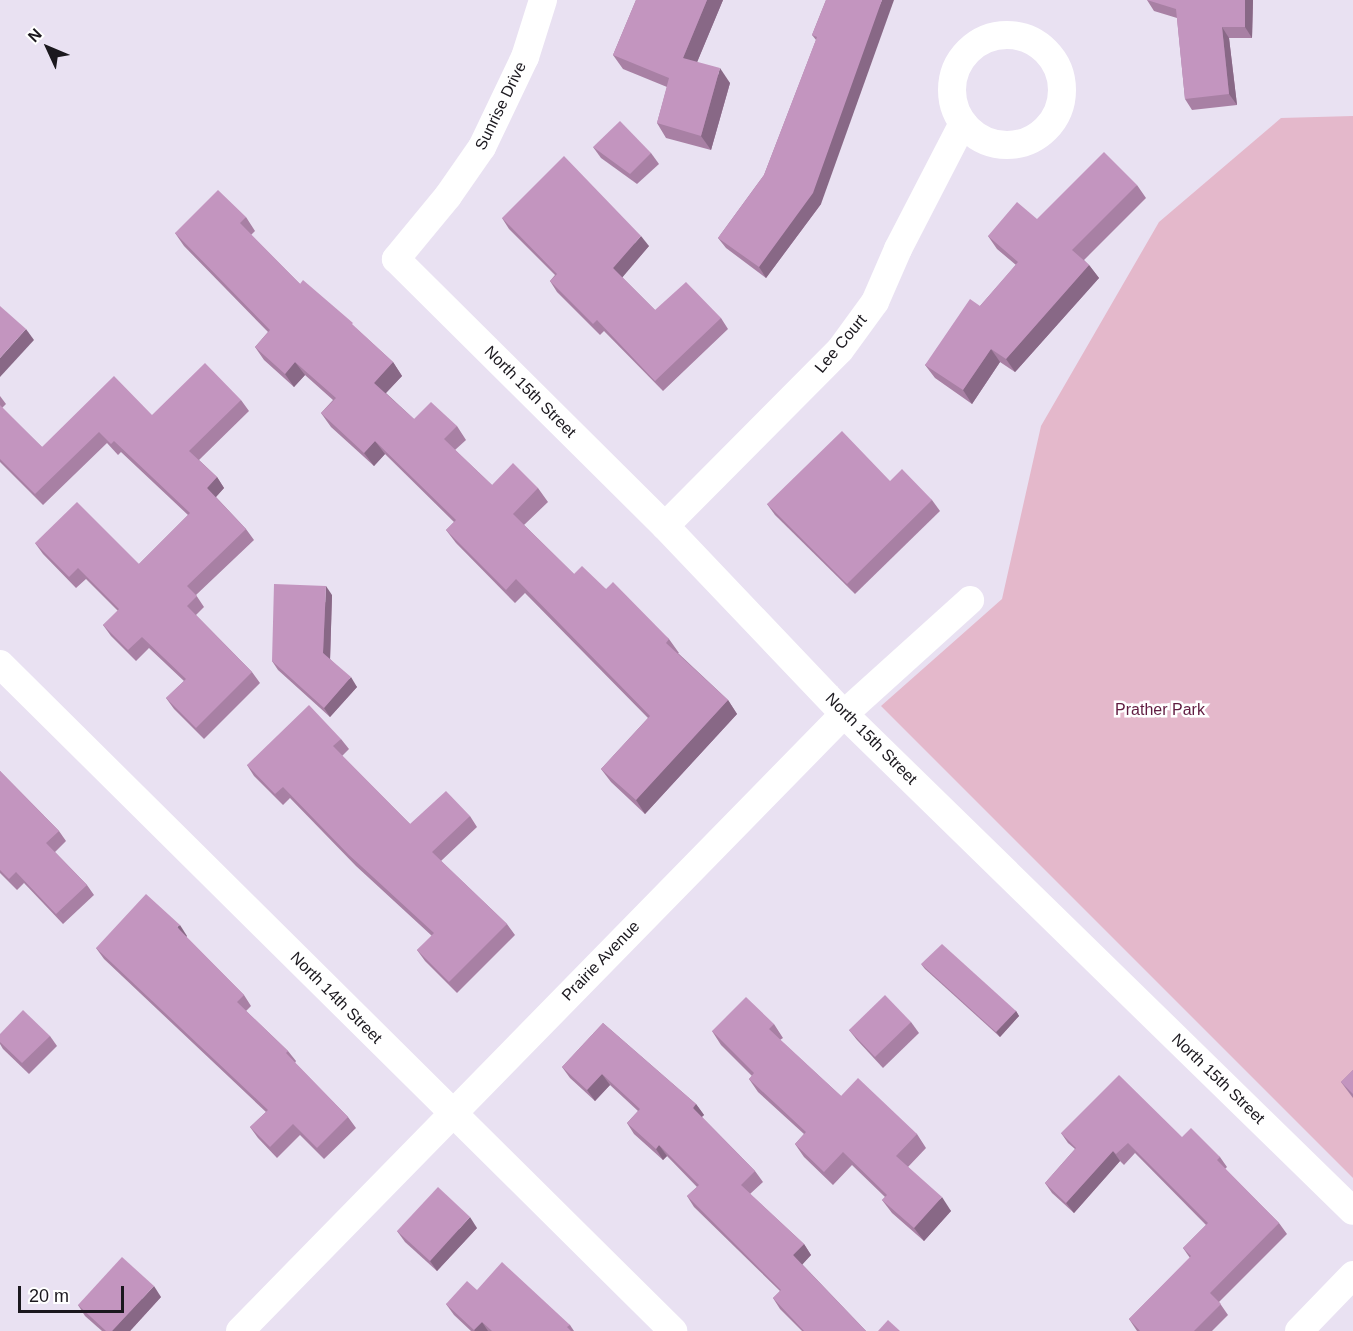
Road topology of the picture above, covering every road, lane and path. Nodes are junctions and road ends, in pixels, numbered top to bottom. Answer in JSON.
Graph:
{"nodes":[{"id":1,"x":543,"y":0,"type":"edge"},
{"id":2,"x":963,"y":123,"type":"dead end"},
{"id":3,"x":396,"y":259,"type":"joint"},
{"id":4,"x":665,"y":526,"type":"junction"},
{"id":5,"x":970,"y":600,"type":"dead end"},
{"id":6,"x":0,"y":664,"type":"edge"},
{"id":7,"x":844,"y":714,"type":"junction"},
{"id":8,"x":452,"y":1113,"type":"junction"},
{"id":9,"x":1353,"y":1211,"type":"edge"},
{"id":10,"x":1353,"y":1275,"type":"edge"},
{"id":11,"x":240,"y":1331,"type":"edge"},
{"id":12,"x":673,"y":1331,"type":"edge"},
{"id":13,"x":1299,"y":1331,"type":"edge"}],
"edges":[{"from":1,"to":3,"type":"street","name":"Sunrise Drive"},
{"from":2,"to":4,"type":"street","name":"Lee Court"},
{"from":3,"to":4,"type":"street","name":"North 15th Street"},
{"from":4,"to":7,"type":"street","name":"North 15th Street"},
{"from":5,"to":7,"type":"street","name":"Prairie Avenue"},
{"from":6,"to":8,"type":"street","name":"North 14th Street"},
{"from":7,"to":8,"type":"street","name":"Prairie Avenue"},
{"from":7,"to":9,"type":"street","name":"North 15th Street"},
{"from":8,"to":11,"type":"street","name":"Prairie Avenue"},
{"from":8,"to":12,"type":"street","name":"North 14th Street"},
{"from":10,"to":13,"type":"street"}]}
